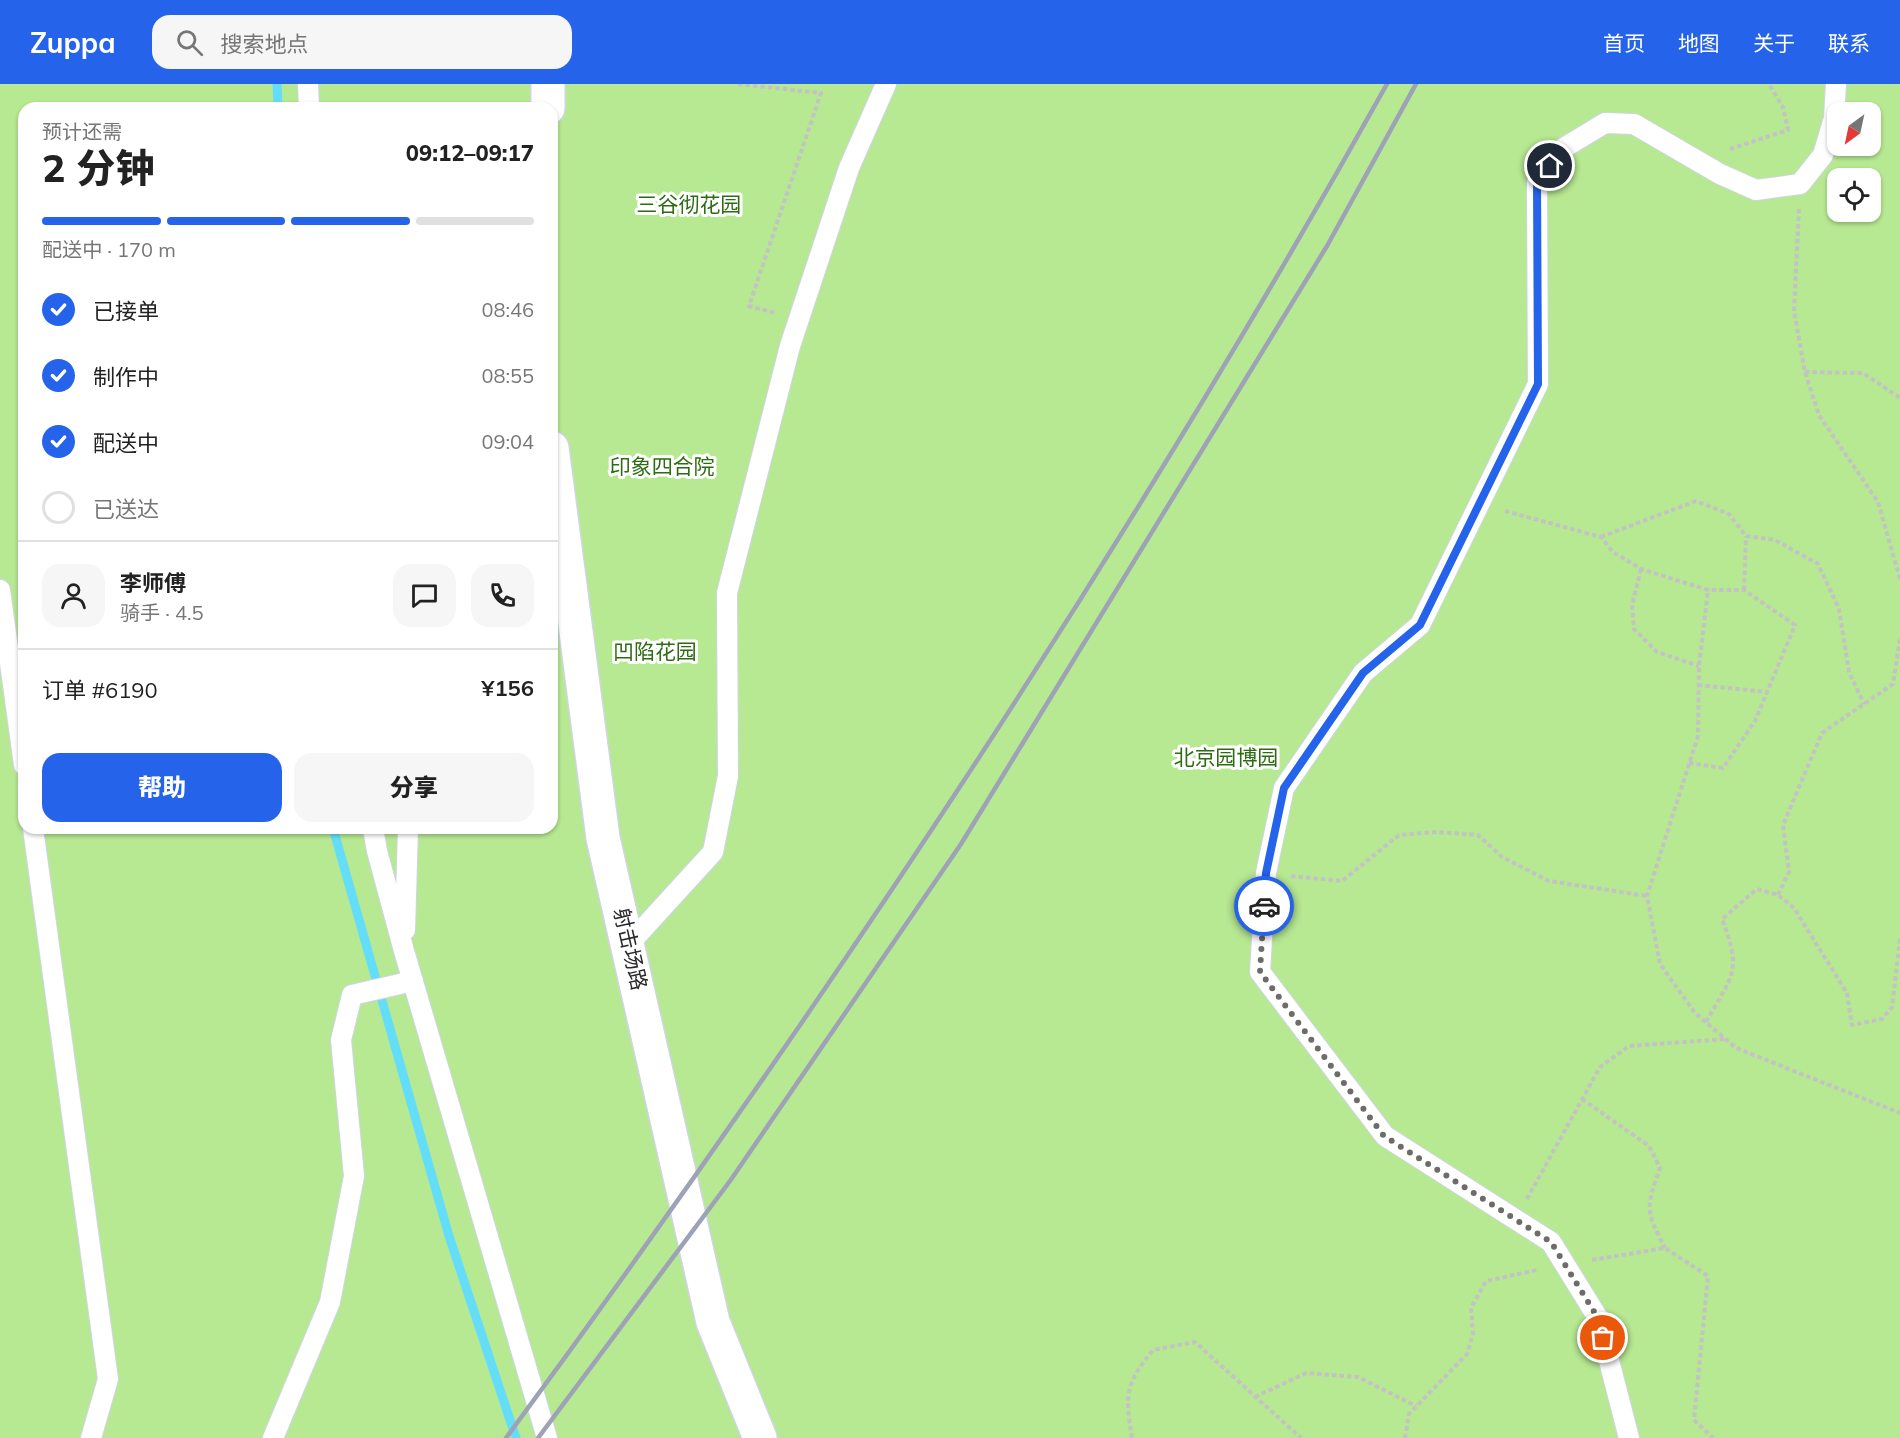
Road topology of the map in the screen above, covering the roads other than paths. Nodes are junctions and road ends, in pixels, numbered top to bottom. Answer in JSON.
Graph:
{"nodes":[{"id":1,"x":308,"y":84,"type":"edge"},
{"id":2,"x":548,"y":84,"type":"edge"},
{"id":3,"x":886,"y":84,"type":"edge"},
{"id":4,"x":1836,"y":84,"type":"edge"},
{"id":5,"x":309,"y":102,"type":"edge"},
{"id":6,"x":548,"y":102,"type":"edge"},
{"id":7,"x":558,"y":494,"type":"edge"},
{"id":8,"x":0,"y":590,"type":"edge"},
{"id":9,"x":18,"y":721,"type":"edge"},
{"id":10,"x":34,"y":834,"type":"edge"},
{"id":11,"x":375,"y":834,"type":"edge"},
{"id":12,"x":408,"y":834,"type":"edge"},
{"id":13,"x":629,"y":944,"type":"junction"},
{"id":14,"x":404,"y":951,"type":"junction"},
{"id":15,"x":413,"y":981,"type":"junction"},
{"id":16,"x":91,"y":1438,"type":"edge"},
{"id":17,"x":273,"y":1438,"type":"edge"},
{"id":18,"x":547,"y":1438,"type":"edge"},
{"id":19,"x":760,"y":1438,"type":"edge"},
{"id":20,"x":1629,"y":1438,"type":"edge"}],
"edges":[{"from":1,"to":5,"type":"lane"},
{"from":2,"to":6,"type":"street"},
{"from":3,"to":13,"type":"lane"},
{"from":4,"to":20,"type":"lane"},
{"from":7,"to":13,"type":"street","name":"射击场路"},
{"from":8,"to":9,"type":"lane"},
{"from":10,"to":16,"type":"lane"},
{"from":11,"to":14,"type":"lane"},
{"from":12,"to":14,"type":"lane"},
{"from":13,"to":19,"type":"street","name":"射击场路"},
{"from":14,"to":15,"type":"lane"},
{"from":15,"to":17,"type":"lane"},
{"from":15,"to":18,"type":"lane"}]}
